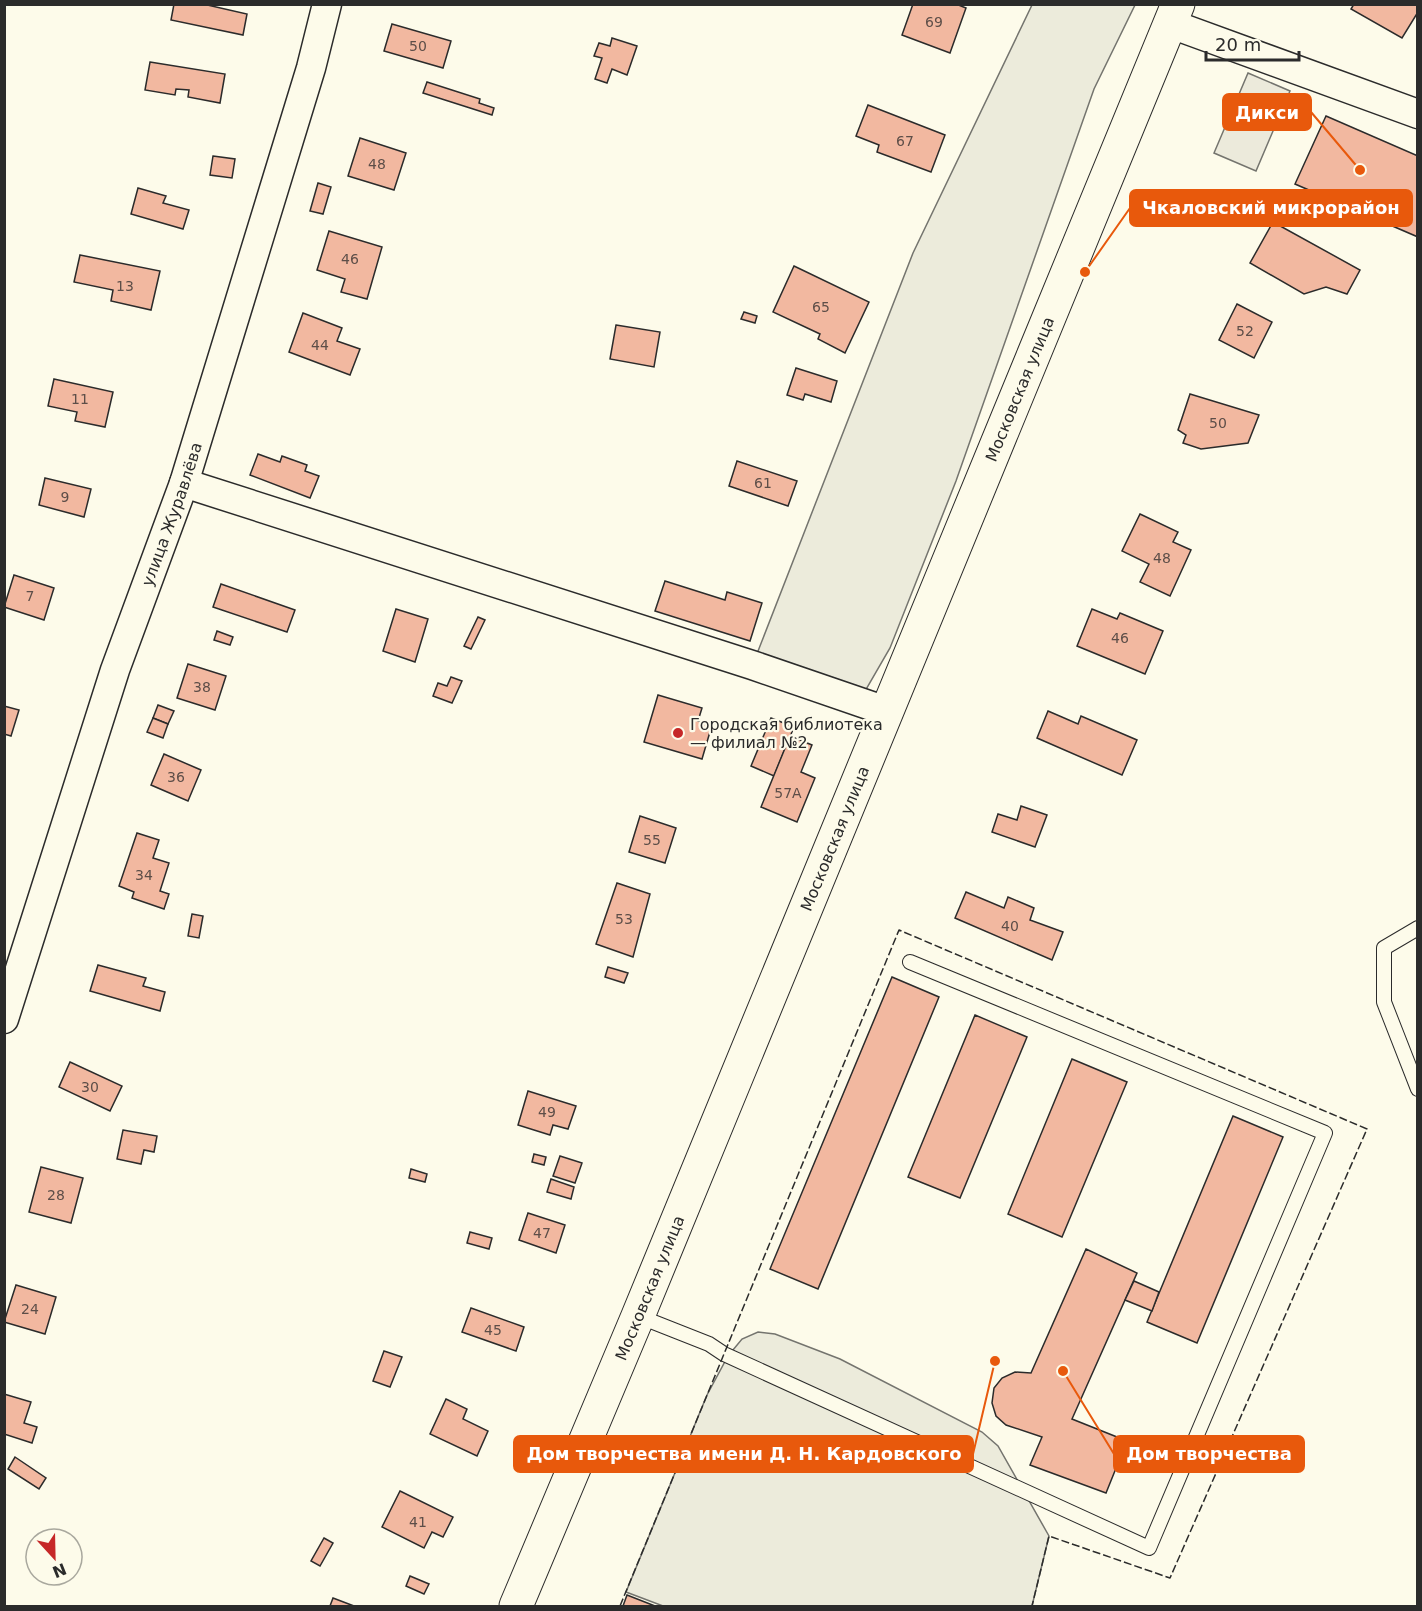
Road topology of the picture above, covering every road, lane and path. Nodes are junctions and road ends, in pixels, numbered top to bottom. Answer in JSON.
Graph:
{"nodes":[{"id":1,"x":327,"y":4,"type":"edge"},
{"id":2,"x":1175,"y":14,"type":"edge"},
{"id":3,"x":1418,"y":114,"type":"edge"},
{"id":4,"x":184,"y":483,"type":"junction"},
{"id":5,"x":886,"y":711,"type":"junction"},
{"id":6,"x":1418,"y":928,"type":"edge"},
{"id":7,"x":910,"y":962,"type":"dead end"},
{"id":8,"x":4,"y":1019,"type":"edge"},
{"id":9,"x":1418,"y":1089,"type":"edge"},
{"id":10,"x":638,"y":1317,"type":"junction"},
{"id":11,"x":516,"y":1606,"type":"edge"}],
"edges":[{"from":1,"to":4,"type":"street","name":"улица Журавлёва"},
{"from":2,"to":3,"type":"street"},
{"from":2,"to":5,"type":"main road","name":"Московская улица"},
{"from":4,"to":5,"type":"street"},
{"from":4,"to":8,"type":"street","name":"улица Журавлёва"},
{"from":5,"to":10,"type":"main road","name":"Московская улица"},
{"from":6,"to":9,"type":"lane"},
{"from":7,"to":10,"type":"lane"},
{"from":10,"to":11,"type":"main road","name":"Московская улица"}]}
